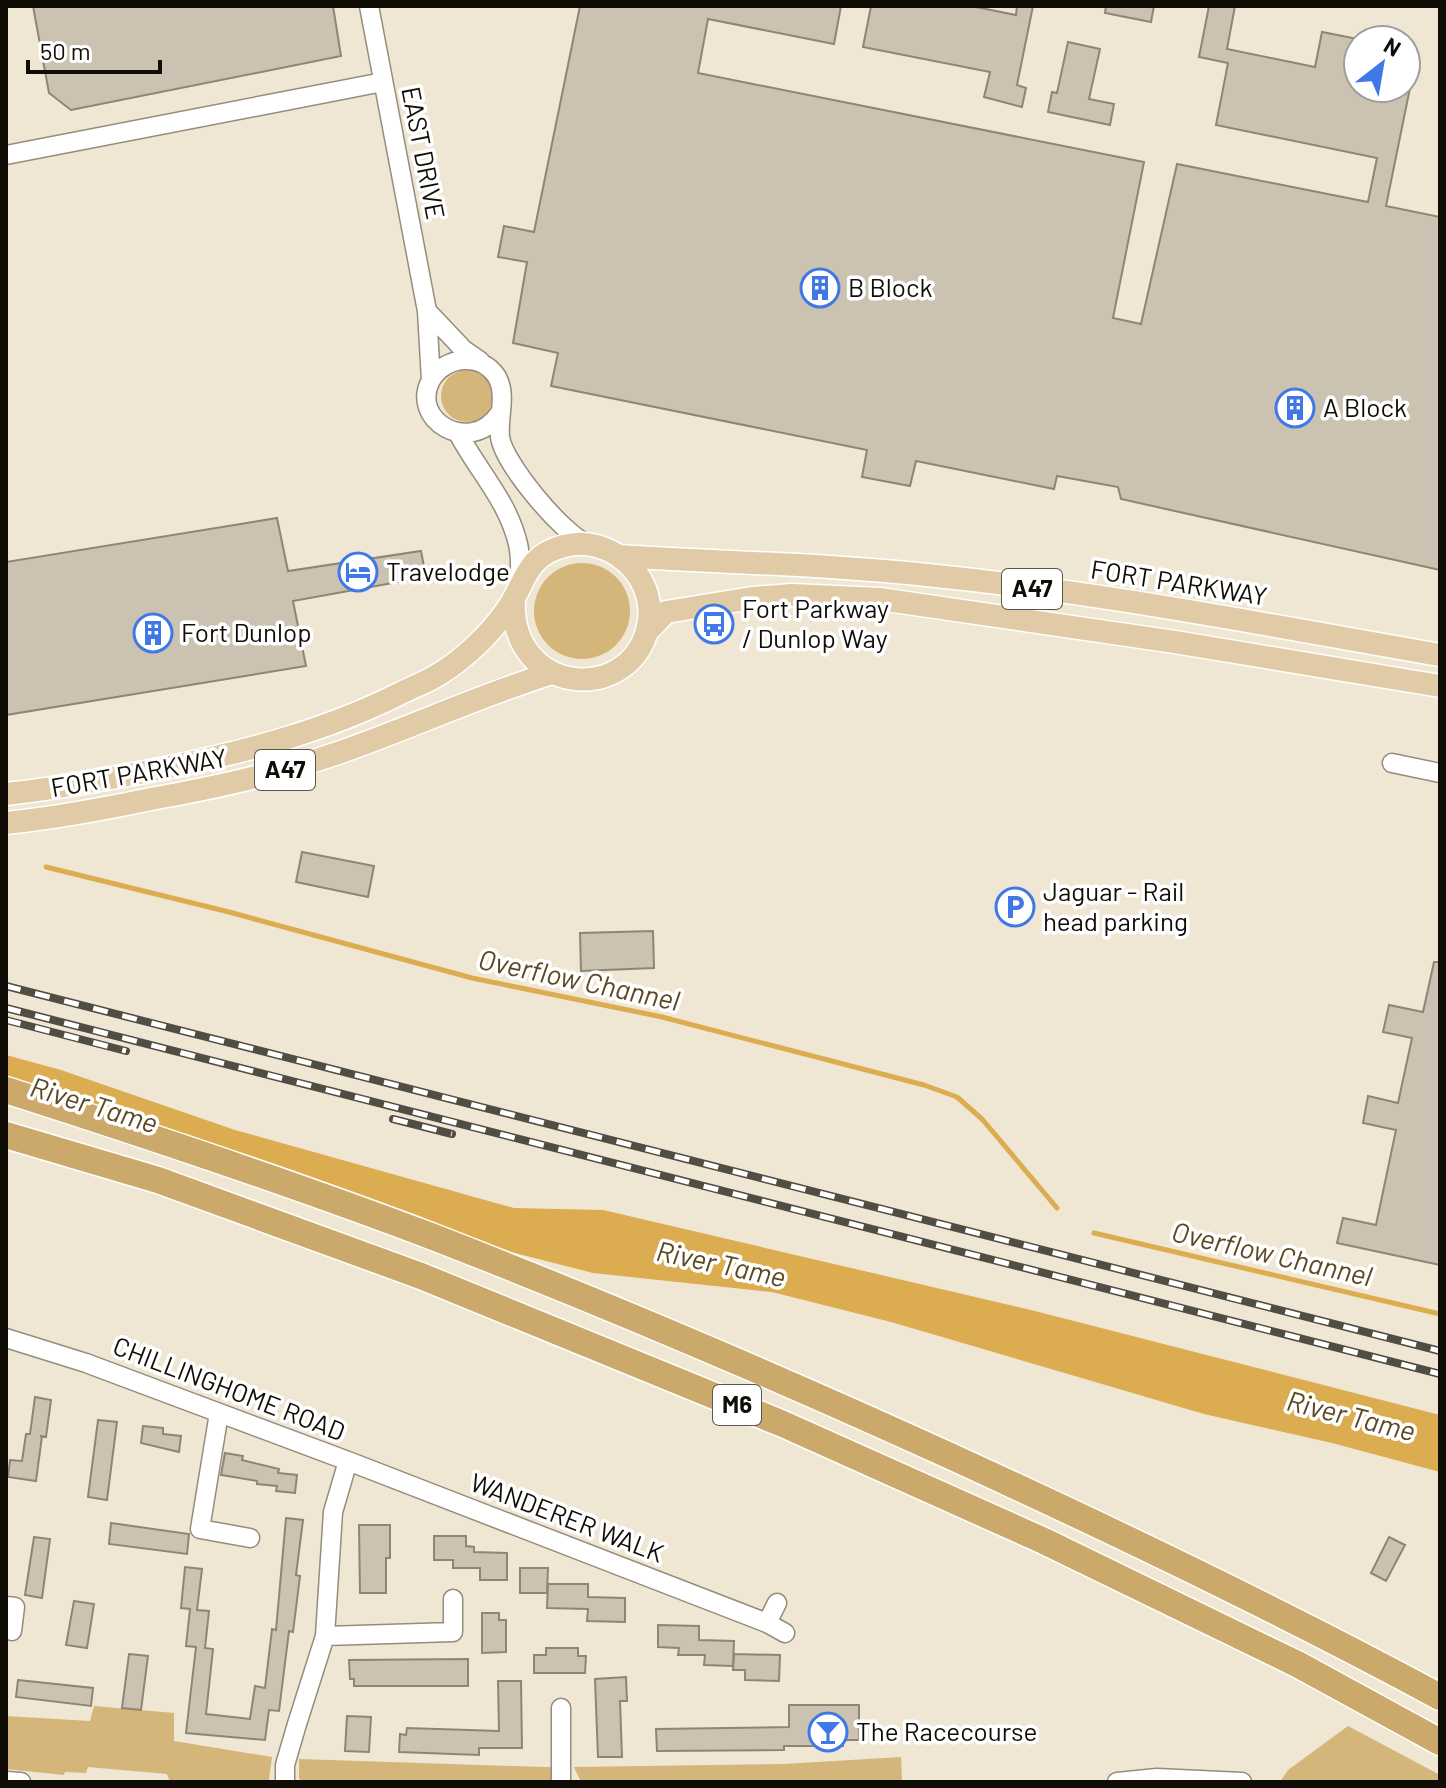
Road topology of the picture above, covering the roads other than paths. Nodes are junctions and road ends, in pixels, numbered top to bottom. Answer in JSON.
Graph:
{"nodes":[{"id":1,"x":369,"y":6,"type":"edge"},
{"id":2,"x":383,"y":82,"type":"junction"},
{"id":3,"x":6,"y":155,"type":"edge"},
{"id":4,"x":427,"y":311,"type":"junction"},
{"id":5,"x":485,"y":365,"type":"junction"},
{"id":6,"x":431,"y":380,"type":"junction"},
{"id":7,"x":499,"y":414,"type":"junction"},
{"id":8,"x":458,"y":433,"type":"junction"},
{"id":9,"x":587,"y":544,"type":"junction"},
{"id":10,"x":620,"y":556,"type":"junction"},
{"id":11,"x":517,"y":590,"type":"junction"},
{"id":12,"x":646,"y":633,"type":"junction"},
{"id":13,"x":1440,"y":655,"type":"edge"},
{"id":14,"x":552,"y":673,"type":"junction"},
{"id":15,"x":1440,"y":686,"type":"edge"},
{"id":16,"x":1392,"y":763,"type":"dead end"},
{"id":17,"x":1440,"y":773,"type":"edge"},
{"id":18,"x":6,"y":794,"type":"edge"},
{"id":19,"x":6,"y":823,"type":"edge"},
{"id":20,"x":6,"y":1090,"type":"edge"},
{"id":21,"x":6,"y":1135,"type":"edge"},
{"id":22,"x":6,"y":1338,"type":"edge"},
{"id":23,"x":219,"y":1413,"type":"junction"},
{"id":24,"x":348,"y":1461,"type":"junction"},
{"id":25,"x":250,"y":1538,"type":"dead end"},
{"id":26,"x":453,"y":1599,"type":"dead end"},
{"id":27,"x":777,"y":1603,"type":"dead end"},
{"id":28,"x":6,"y":1606,"type":"edge"},
{"id":29,"x":767,"y":1623,"type":"junction"},
{"id":30,"x":12,"y":1631,"type":"dead end"},
{"id":31,"x":785,"y":1633,"type":"dead end"},
{"id":32,"x":325,"y":1636,"type":"junction"},
{"id":33,"x":1440,"y":1697,"type":"edge"},
{"id":34,"x":561,"y":1708,"type":"dead end"},
{"id":35,"x":1440,"y":1742,"type":"edge"},
{"id":36,"x":6,"y":1781,"type":"edge"},
{"id":37,"x":21,"y":1782,"type":"edge"},
{"id":38,"x":285,"y":1782,"type":"edge"},
{"id":39,"x":561,"y":1782,"type":"edge"},
{"id":40,"x":1117,"y":1782,"type":"edge"},
{"id":41,"x":1242,"y":1782,"type":"edge"}],
"edges":[{"from":1,"to":2,"type":"street","name":"EAST DRIVE"},
{"from":2,"to":3,"type":"street"},
{"from":2,"to":4,"type":"street","name":"EAST DRIVE"},
{"from":4,"to":5,"type":"street"},
{"from":4,"to":6,"type":"street","name":"EAST DRIVE"},
{"from":5,"to":6,"type":"street"},
{"from":5,"to":7,"type":"street"},
{"from":6,"to":8,"type":"street"},
{"from":7,"to":8,"type":"street"},
{"from":7,"to":9,"type":"street"},
{"from":8,"to":11,"type":"street"},
{"from":9,"to":10,"type":"main road","name":"FORT PARKWAY","number":"A47"},
{"from":9,"to":11,"type":"main road","name":"FORT PARKWAY","number":"A47"},
{"from":10,"to":12,"type":"main road"},
{"from":10,"to":13,"type":"main road","name":"FORT PARKWAY","number":"A47"},
{"from":11,"to":14,"type":"main road"},
{"from":11,"to":18,"type":"main road","name":"FORT PARKWAY","number":"A47"},
{"from":12,"to":14,"type":"main road","name":"FORT PARKWAY","number":"A47"},
{"from":12,"to":15,"type":"main road","name":"FORT PARKWAY","number":"A47"},
{"from":14,"to":19,"type":"main road","name":"FORT PARKWAY","number":"A47"},
{"from":16,"to":17,"type":"street"},
{"from":20,"to":33,"type":"highway","number":"M6"},
{"from":21,"to":35,"type":"highway","number":"M6"},
{"from":22,"to":23,"type":"street","name":"CHILLINGHOME ROAD"},
{"from":23,"to":24,"type":"street","name":"CHILLINGHOME ROAD"},
{"from":23,"to":25,"type":"street"},
{"from":24,"to":29,"type":"street","name":"WANDERER WALK"},
{"from":24,"to":32,"type":"street","name":"CHILLINGHOME ROAD"},
{"from":26,"to":32,"type":"street"},
{"from":27,"to":29,"type":"street"},
{"from":28,"to":30,"type":"street"},
{"from":29,"to":31,"type":"street","name":"WANDERER WALK"},
{"from":32,"to":38,"type":"street","name":"CHILLINGHOME ROAD"},
{"from":34,"to":39,"type":"street"},
{"from":36,"to":37,"type":"street"},
{"from":40,"to":41,"type":"street"}]}
